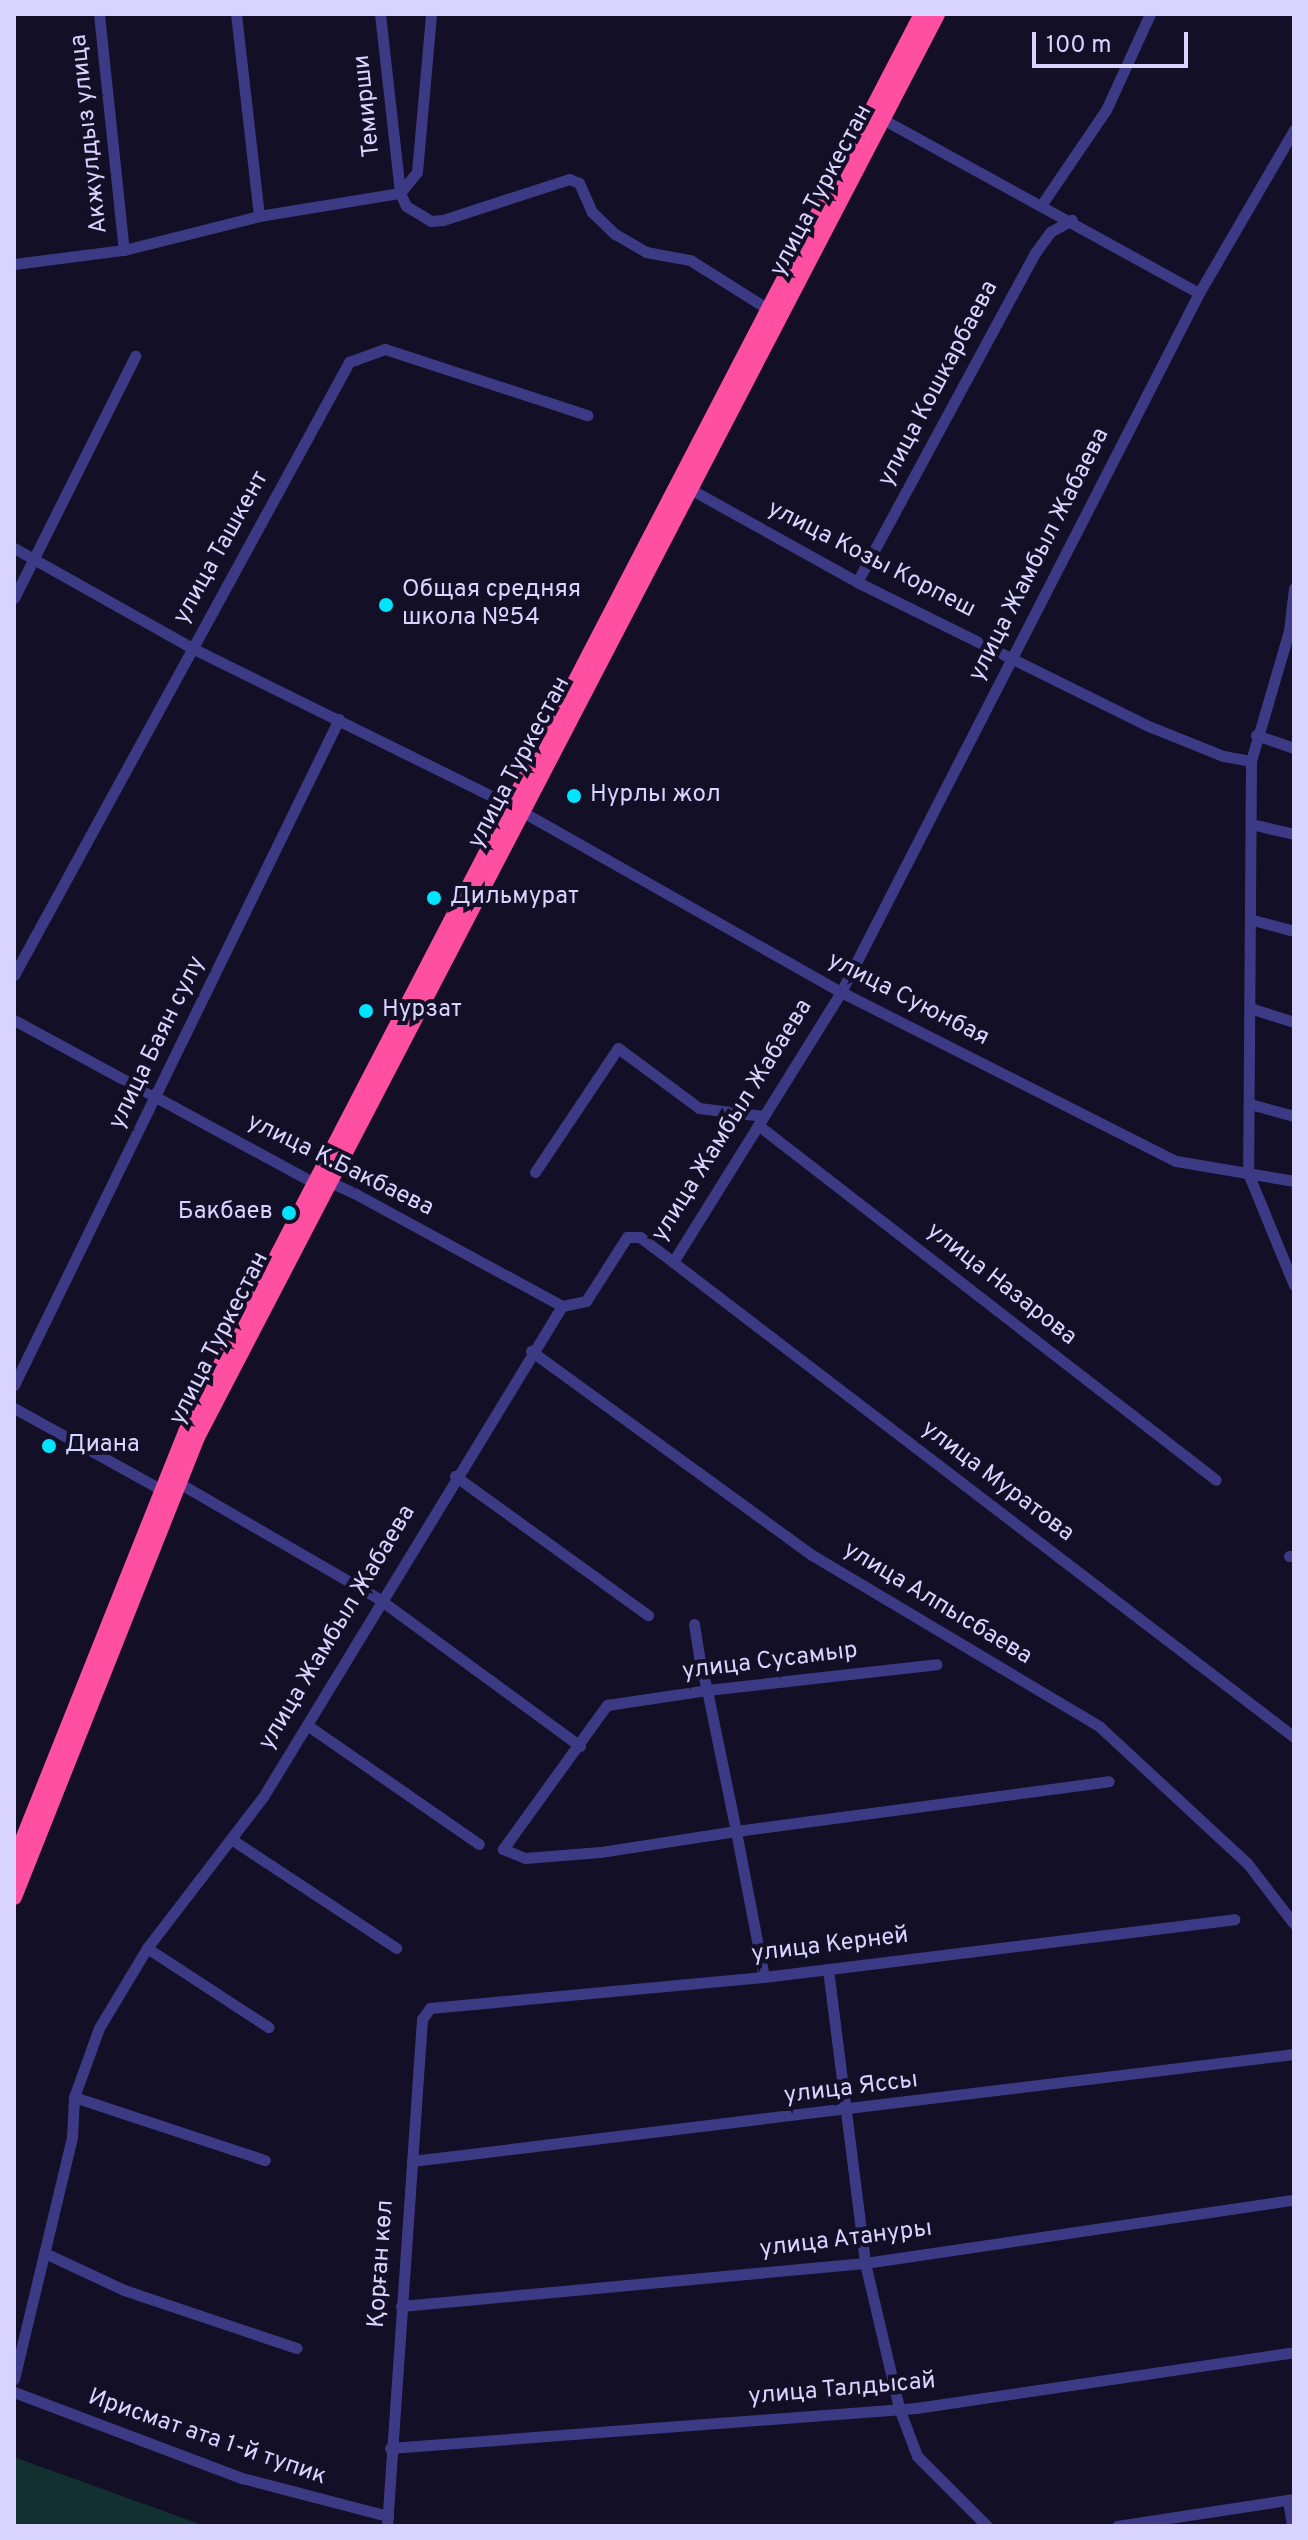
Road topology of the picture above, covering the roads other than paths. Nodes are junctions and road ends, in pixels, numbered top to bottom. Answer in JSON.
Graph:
{"nodes":[{"id":1,"x":99,"y":14,"type":"edge"},
{"id":2,"x":236,"y":14,"type":"edge"},
{"id":3,"x":380,"y":14,"type":"edge"},
{"id":4,"x":431,"y":14,"type":"edge"},
{"id":5,"x":922,"y":14,"type":"edge"},
{"id":6,"x":937,"y":14,"type":"edge"},
{"id":7,"x":1150,"y":14,"type":"edge"},
{"id":8,"x":900,"y":78,"type":"junction"},
{"id":9,"x":886,"y":121,"type":"junction"},
{"id":10,"x":1294,"y":130,"type":"edge"},
{"id":11,"x":400,"y":193,"type":"junction"},
{"id":12,"x":1042,"y":204,"type":"junction"},
{"id":13,"x":259,"y":216,"type":"junction"},
{"id":14,"x":1072,"y":220,"type":"junction"},
{"id":15,"x":124,"y":250,"type":"junction"},
{"id":16,"x":14,"y":264,"type":"edge"},
{"id":17,"x":1199,"y":293,"type":"junction"},
{"id":18,"x":771,"y":311,"type":"junction"},
{"id":19,"x":135,"y":356,"type":"dead end"},
{"id":20,"x":587,"y":415,"type":"dead end"},
{"id":21,"x":692,"y":490,"type":"junction"},
{"id":22,"x":14,"y":548,"type":"edge"},
{"id":23,"x":37,"y":559,"type":"junction"},
{"id":24,"x":857,"y":582,"type":"junction"},
{"id":25,"x":1294,"y":588,"type":"edge"},
{"id":26,"x":14,"y":598,"type":"edge"},
{"id":27,"x":1291,"y":632,"type":"edge"},
{"id":28,"x":192,"y":648,"type":"junction"},
{"id":29,"x":1013,"y":657,"type":"junction"},
{"id":30,"x":339,"y":719,"type":"junction"},
{"id":31,"x":1256,"y":735,"type":"junction"},
{"id":32,"x":1294,"y":748,"type":"edge"},
{"id":33,"x":1251,"y":761,"type":"junction"},
{"id":34,"x":516,"y":808,"type":"junction"},
{"id":35,"x":1251,"y":824,"type":"junction"},
{"id":36,"x":1294,"y":834,"type":"edge"},
{"id":37,"x":1253,"y":920,"type":"junction"},
{"id":38,"x":1294,"y":931,"type":"edge"},
{"id":39,"x":14,"y":975,"type":"edge"},
{"id":40,"x":841,"y":992,"type":"junction"},
{"id":41,"x":1253,"y":1009,"type":"junction"},
{"id":42,"x":14,"y":1020,"type":"edge"},
{"id":43,"x":1294,"y":1022,"type":"edge"},
{"id":44,"x":157,"y":1098,"type":"junction"},
{"id":45,"x":1250,"y":1104,"type":"junction"},
{"id":46,"x":1294,"y":1116,"type":"edge"},
{"id":47,"x":761,"y":1120,"type":"junction"},
{"id":48,"x":535,"y":1172,"type":"dead end"},
{"id":49,"x":1248,"y":1173,"type":"junction"},
{"id":50,"x":1294,"y":1181,"type":"edge"},
{"id":51,"x":318,"y":1185,"type":"junction"},
{"id":52,"x":673,"y":1262,"type":"junction"},
{"id":53,"x":1294,"y":1285,"type":"edge"},
{"id":54,"x":562,"y":1306,"type":"junction"},
{"id":55,"x":531,"y":1351,"type":"junction"},
{"id":56,"x":14,"y":1385,"type":"edge"},
{"id":57,"x":14,"y":1408,"type":"edge"},
{"id":58,"x":455,"y":1476,"type":"junction"},
{"id":59,"x":1216,"y":1480,"type":"dead end"},
{"id":60,"x":179,"y":1483,"type":"junction"},
{"id":61,"x":160,"y":1489,"type":"junction"},
{"id":62,"x":379,"y":1599,"type":"junction"},
{"id":63,"x":648,"y":1615,"type":"dead end"},
{"id":64,"x":694,"y":1624,"type":"dead end"},
{"id":65,"x":937,"y":1664,"type":"dead end"},
{"id":66,"x":707,"y":1690,"type":"junction"},
{"id":67,"x":307,"y":1725,"type":"junction"},
{"id":68,"x":1294,"y":1737,"type":"edge"},
{"id":69,"x":580,"y":1746,"type":"junction"},
{"id":70,"x":1109,"y":1781,"type":"dead end"},
{"id":71,"x":736,"y":1831,"type":"junction"},
{"id":72,"x":231,"y":1839,"type":"junction"},
{"id":73,"x":479,"y":1844,"type":"dead end"},
{"id":74,"x":14,"y":1862,"type":"edge"},
{"id":75,"x":14,"y":1897,"type":"edge"},
{"id":76,"x":1234,"y":1919,"type":"dead end"},
{"id":77,"x":1294,"y":1924,"type":"edge"},
{"id":78,"x":147,"y":1948,"type":"junction"},
{"id":79,"x":396,"y":1948,"type":"dead end"},
{"id":80,"x":828,"y":1969,"type":"junction"},
{"id":81,"x":764,"y":1977,"type":"junction"},
{"id":82,"x":430,"y":2008,"type":"joint"},
{"id":83,"x":268,"y":2027,"type":"dead end"},
{"id":84,"x":1294,"y":2054,"type":"edge"},
{"id":85,"x":74,"y":2097,"type":"junction"},
{"id":86,"x":844,"y":2112,"type":"junction"},
{"id":87,"x":265,"y":2160,"type":"dead end"},
{"id":88,"x":412,"y":2161,"type":"junction"},
{"id":89,"x":1294,"y":2200,"type":"edge"},
{"id":90,"x":47,"y":2254,"type":"junction"},
{"id":91,"x":865,"y":2263,"type":"junction"},
{"id":92,"x":401,"y":2306,"type":"junction"},
{"id":93,"x":296,"y":2348,"type":"dead end"},
{"id":94,"x":1294,"y":2352,"type":"edge"},
{"id":95,"x":14,"y":2379,"type":"edge"},
{"id":96,"x":14,"y":2392,"type":"edge"},
{"id":97,"x":899,"y":2408,"type":"junction"},
{"id":98,"x":390,"y":2448,"type":"junction"},
{"id":99,"x":1291,"y":2500,"type":"edge"},
{"id":100,"x":388,"y":2521,"type":"edge"},
{"id":101,"x":1148,"y":2524,"type":"edge"},
{"id":102,"x":987,"y":2526,"type":"edge"},
{"id":103,"x":1117,"y":2526,"type":"edge"},
{"id":104,"x":1292,"y":2526,"type":"edge"}],
"edges":[{"from":1,"to":15,"type":"street","name":"Акжулдыз улица"},
{"from":2,"to":13,"type":"street"},
{"from":3,"to":11,"type":"street","name":"Темирши"},
{"from":4,"to":11,"type":"street"},
{"from":5,"to":8,"type":"highway","name":"улица Туркестан"},
{"from":6,"to":8,"type":"highway","name":"улица Туркестан"},
{"from":7,"to":12,"type":"street"},
{"from":8,"to":9,"type":"highway","name":"улица Туркестан"},
{"from":8,"to":18,"type":"highway","name":"улица Туркестан"},
{"from":9,"to":12,"type":"street"},
{"from":9,"to":21,"type":"highway","name":"улица Туркестан"},
{"from":10,"to":17,"type":"street","name":"улица Жамбыл Жабаева"},
{"from":11,"to":13,"type":"street"},
{"from":11,"to":18,"type":"street"},
{"from":12,"to":14,"type":"street"},
{"from":13,"to":15,"type":"street"},
{"from":14,"to":17,"type":"street"},
{"from":14,"to":24,"type":"street","name":"улица Кошкарбаева"},
{"from":15,"to":16,"type":"street"},
{"from":17,"to":29,"type":"street","name":"улица Жамбыл Жабаева"},
{"from":18,"to":34,"type":"highway","name":"улица Туркестан"},
{"from":19,"to":23,"type":"street"},
{"from":20,"to":28,"type":"street","name":"улица Ташкент"},
{"from":21,"to":24,"type":"street","name":"улица Козы Корпеш"},
{"from":21,"to":34,"type":"highway","name":"улица Туркестан"},
{"from":22,"to":23,"type":"street","name":"улица Суюнбая"},
{"from":23,"to":26,"type":"street"},
{"from":23,"to":28,"type":"street","name":"улица Суюнбая"},
{"from":24,"to":29,"type":"street","name":"улица Козы Корпеш"},
{"from":25,"to":27,"type":"street"},
{"from":27,"to":31,"type":"street"},
{"from":28,"to":30,"type":"street","name":"улица Суюнбая"},
{"from":28,"to":39,"type":"street","name":"улица Ташкент"},
{"from":29,"to":33,"type":"street","name":"улица Козы Корпеш"},
{"from":29,"to":40,"type":"street","name":"улица Жамбыл Жабаева"},
{"from":30,"to":34,"type":"street","name":"улица Суюнбая"},
{"from":30,"to":44,"type":"street","name":"улица Баян сулу"},
{"from":31,"to":32,"type":"street"},
{"from":31,"to":33,"type":"street"},
{"from":33,"to":35,"type":"street"},
{"from":34,"to":40,"type":"street","name":"улица Суюнбая"},
{"from":34,"to":51,"type":"highway","name":"улица Туркестан"},
{"from":35,"to":36,"type":"street"},
{"from":35,"to":37,"type":"street"},
{"from":37,"to":38,"type":"street"},
{"from":37,"to":41,"type":"street"},
{"from":40,"to":47,"type":"street","name":"улица Жамбыл Жабаева"},
{"from":40,"to":49,"type":"street","name":"улица Суюнбая"},
{"from":41,"to":43,"type":"street"},
{"from":41,"to":45,"type":"street"},
{"from":42,"to":44,"type":"street","name":"улица К.Бакбаева"},
{"from":44,"to":51,"type":"street","name":"улица К.Бакбаева"},
{"from":44,"to":56,"type":"street","name":"улица Баян сулу"},
{"from":45,"to":46,"type":"street"},
{"from":45,"to":49,"type":"street"},
{"from":47,"to":48,"type":"street"},
{"from":47,"to":52,"type":"street","name":"улица Жамбыл Жабаева"},
{"from":47,"to":59,"type":"street","name":"улица Назарова"},
{"from":49,"to":50,"type":"street","name":"улица Суюнбая"},
{"from":49,"to":53,"type":"street"},
{"from":51,"to":54,"type":"street","name":"улица К.Бакбаева"},
{"from":51,"to":60,"type":"highway","name":"улица Туркестан"},
{"from":51,"to":61,"type":"highway","name":"улица Туркестан"},
{"from":52,"to":54,"type":"street","name":"улица Жамбыл Жабаева"},
{"from":52,"to":68,"type":"street","name":"улица Муратова"},
{"from":54,"to":55,"type":"street","name":"улица Жамбыл Жабаева"},
{"from":55,"to":58,"type":"street","name":"улица Жамбыл Жабаева"},
{"from":55,"to":77,"type":"street","name":"улица Алпысбаева"},
{"from":57,"to":61,"type":"street"},
{"from":58,"to":62,"type":"street","name":"улица Жамбыл Жабаева"},
{"from":58,"to":63,"type":"street"},
{"from":60,"to":62,"type":"street"},
{"from":60,"to":75,"type":"highway","name":"улица Туркестан"},
{"from":61,"to":74,"type":"highway","name":"улица Туркестан"},
{"from":62,"to":67,"type":"street","name":"улица Жамбыл Жабаева"},
{"from":62,"to":69,"type":"street"},
{"from":64,"to":66,"type":"street"},
{"from":65,"to":66,"type":"street","name":"улица Сусамыр"},
{"from":66,"to":69,"type":"street","name":"улица Сусамыр"},
{"from":66,"to":71,"type":"street"},
{"from":67,"to":72,"type":"street","name":"улица Жамбыл Жабаева"},
{"from":67,"to":73,"type":"street"},
{"from":69,"to":71,"type":"street"},
{"from":70,"to":71,"type":"street"},
{"from":71,"to":81,"type":"street"},
{"from":72,"to":78,"type":"street","name":"улица Жамбыл Жабаева"},
{"from":72,"to":79,"type":"street"},
{"from":76,"to":80,"type":"street","name":"улица Керней"},
{"from":78,"to":83,"type":"street"},
{"from":78,"to":85,"type":"street","name":"улица Жамбыл Жабаева"},
{"from":80,"to":81,"type":"street","name":"улица Керней"},
{"from":80,"to":86,"type":"street"},
{"from":81,"to":82,"type":"street","name":"улица Керней"},
{"from":82,"to":88,"type":"street","name":"Қорған көл"},
{"from":84,"to":86,"type":"street","name":"улица Яссы"},
{"from":85,"to":87,"type":"street"},
{"from":85,"to":90,"type":"street","name":"улица Жамбыл Жабаева"},
{"from":86,"to":88,"type":"street","name":"улица Яссы"},
{"from":86,"to":91,"type":"street"},
{"from":88,"to":92,"type":"street","name":"Қорған көл"},
{"from":89,"to":91,"type":"street","name":"улица Атануры"},
{"from":90,"to":93,"type":"street"},
{"from":90,"to":95,"type":"street","name":"улица Жамбыл Жабаева"},
{"from":91,"to":92,"type":"street","name":"улица Атануры"},
{"from":91,"to":97,"type":"street"},
{"from":92,"to":98,"type":"street","name":"Қорған көл"},
{"from":94,"to":97,"type":"street","name":"улица Талдысай"},
{"from":96,"to":100,"type":"street","name":"Ирисмат ата 1-й тупик"},
{"from":97,"to":98,"type":"street","name":"улица Талдысай"},
{"from":97,"to":102,"type":"street"},
{"from":98,"to":100,"type":"street","name":"Қорған көл"},
{"from":99,"to":101,"type":"street"},
{"from":99,"to":104,"type":"street"},
{"from":101,"to":103,"type":"street"}]}
